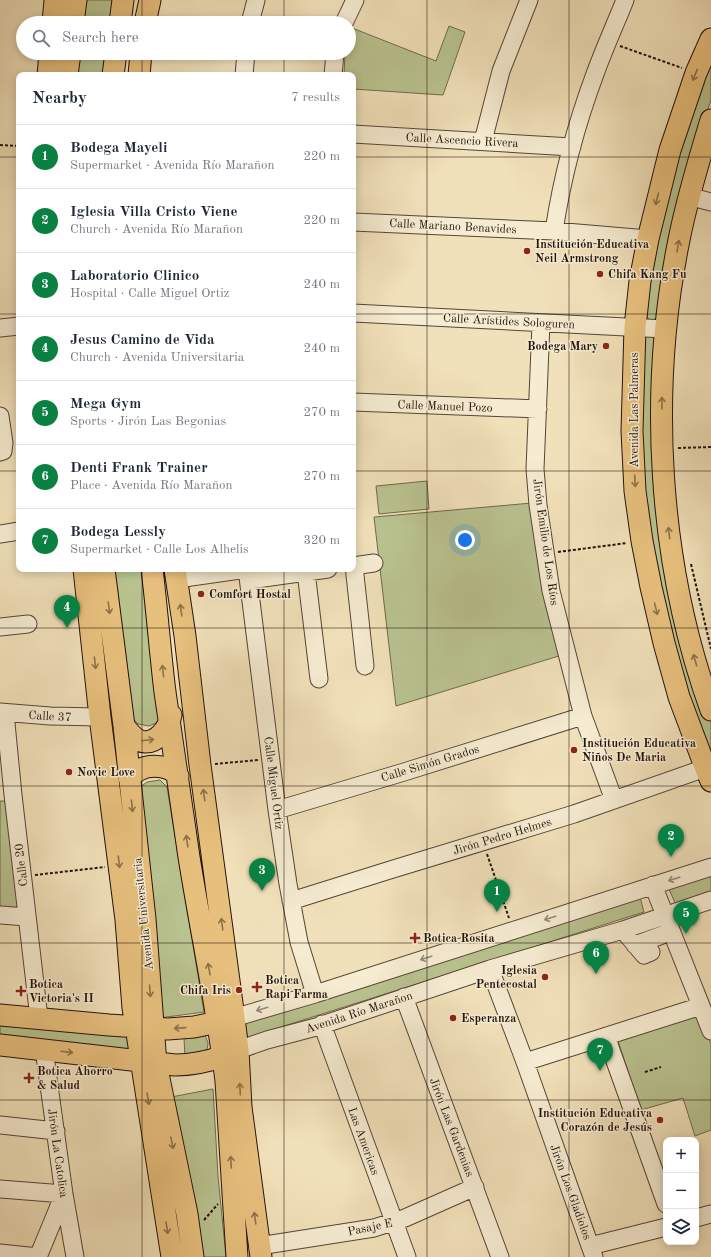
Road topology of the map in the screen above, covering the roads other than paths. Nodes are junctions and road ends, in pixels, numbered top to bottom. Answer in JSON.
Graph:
{"nodes":[{"id":1,"x":55,"y":0,"type":"edge"},
{"id":2,"x":76,"y":0,"type":"edge"},
{"id":3,"x":123,"y":0,"type":"edge"},
{"id":4,"x":150,"y":0,"type":"edge"},
{"id":5,"x":256,"y":0,"type":"edge"},
{"id":6,"x":355,"y":0,"type":"edge"},
{"id":7,"x":529,"y":0,"type":"edge"},
{"id":8,"x":625,"y":0,"type":"edge"},
{"id":9,"x":54,"y":16,"type":"edge"},
{"id":10,"x":74,"y":16,"type":"edge"},
{"id":11,"x":121,"y":16,"type":"edge"},
{"id":12,"x":147,"y":16,"type":"edge"},
{"id":13,"x":252,"y":16,"type":"edge"},
{"id":14,"x":347,"y":16,"type":"edge"},
{"id":15,"x":711,"y":39,"type":"edge"},
{"id":16,"x":49,"y":60,"type":"edge"},
{"id":17,"x":69,"y":60,"type":"edge"},
{"id":18,"x":115,"y":60,"type":"edge"},
{"id":19,"x":140,"y":60,"type":"edge"},
{"id":20,"x":245,"y":60,"type":"edge"},
{"id":21,"x":334,"y":60,"type":"edge"},
{"id":22,"x":48,"y":72,"type":"edge"},
{"id":23,"x":67,"y":72,"type":"edge"},
{"id":24,"x":113,"y":72,"type":"edge"},
{"id":25,"x":139,"y":72,"type":"edge"},
{"id":26,"x":244,"y":72,"type":"edge"},
{"id":27,"x":333,"y":72,"type":"edge"},
{"id":28,"x":711,"y":120,"type":"edge"},
{"id":29,"x":356,"y":134,"type":"edge"},
{"id":30,"x":484,"y":141,"type":"junction"},
{"id":31,"x":572,"y":147,"type":"junction"},
{"id":32,"x":688,"y":196,"type":"junction"},
{"id":33,"x":711,"y":202,"type":"edge"},
{"id":34,"x":356,"y":222,"type":"edge"},
{"id":35,"x":554,"y":231,"type":"junction"},
{"id":36,"x":648,"y":239,"type":"junction"},
{"id":37,"x":356,"y":313,"type":"edge"},
{"id":38,"x":541,"y":323,"type":"junction"},
{"id":39,"x":16,"y":326,"type":"edge"},
{"id":40,"x":635,"y":327,"type":"junction"},
{"id":41,"x":0,"y":328,"type":"edge"},
{"id":42,"x":665,"y":329,"type":"junction"},
{"id":43,"x":356,"y":402,"type":"edge"},
{"id":44,"x":538,"y":409,"type":"junction"},
{"id":45,"x":0,"y":416,"type":"edge"},
{"id":46,"x":0,"y":452,"type":"edge"},
{"id":47,"x":16,"y":531,"type":"edge"},
{"id":48,"x":0,"y":534,"type":"edge"},
{"id":49,"x":374,"y":563,"type":"dead end"},
{"id":50,"x":356,"y":566,"type":"edge"},
{"id":51,"x":84,"y":572,"type":"edge"},
{"id":52,"x":104,"y":572,"type":"edge"},
{"id":53,"x":152,"y":572,"type":"edge"},
{"id":54,"x":306,"y":572,"type":"joint"},
{"id":55,"x":354,"y":572,"type":"edge"},
{"id":56,"x":248,"y":573,"type":"edge"},
{"id":57,"x":176,"y":574,"type":"edge"},
{"id":58,"x":28,"y":624,"type":"dead end"},
{"id":59,"x":0,"y":626,"type":"edge"},
{"id":60,"x":185,"y":636,"type":"junction"},
{"id":61,"x":365,"y":666,"type":"dead end"},
{"id":62,"x":320,"y":679,"type":"dead end"},
{"id":63,"x":711,"y":710,"type":"edge"},
{"id":64,"x":2,"y":713,"type":"edge"},
{"id":65,"x":583,"y":716,"type":"junction"},
{"id":66,"x":100,"y":717,"type":"junction"},
{"id":67,"x":170,"y":722,"type":"junction"},
{"id":68,"x":124,"y":726,"type":"junction"},
{"id":69,"x":709,"y":772,"type":"edge"},
{"id":70,"x":178,"y":776,"type":"junction"},
{"id":71,"x":129,"y":778,"type":"junction"},
{"id":72,"x":6,"y":795,"type":"edge"},
{"id":73,"x":614,"y":800,"type":"junction"},
{"id":74,"x":276,"y":810,"type":"junction"},
{"id":75,"x":711,"y":867,"type":"edge"},
{"id":76,"x":653,"y":885,"type":"junction"},
{"id":77,"x":711,"y":900,"type":"edge"},
{"id":78,"x":291,"y":901,"type":"junction"},
{"id":79,"x":0,"y":915,"type":"edge"},
{"id":80,"x":27,"y":917,"type":"junction"},
{"id":81,"x":135,"y":919,"type":"junction"},
{"id":82,"x":623,"y":930,"type":"junction"},
{"id":83,"x":663,"y":936,"type":"junction"},
{"id":84,"x":490,"y":969,"type":"junction"},
{"id":85,"x":315,"y":994,"type":"junction"},
{"id":86,"x":404,"y":997,"type":"junction"},
{"id":87,"x":701,"y":1006,"type":"junction"},
{"id":88,"x":0,"y":1015,"type":"edge"},
{"id":89,"x":39,"y":1018,"type":"junction"},
{"id":90,"x":226,"y":1020,"type":"junction"},
{"id":91,"x":322,"y":1024,"type":"junction"},
{"id":92,"x":144,"y":1027,"type":"junction"},
{"id":93,"x":711,"y":1031,"type":"edge"},
{"id":94,"x":606,"y":1036,"type":"junction"},
{"id":95,"x":0,"y":1045,"type":"edge"},
{"id":96,"x":44,"y":1049,"type":"junction"},
{"id":97,"x":230,"y":1053,"type":"junction"},
{"id":98,"x":149,"y":1062,"type":"junction"},
{"id":99,"x":525,"y":1062,"type":"junction"},
{"id":100,"x":0,"y":1125,"type":"edge"},
{"id":101,"x":56,"y":1131,"type":"junction"},
{"id":102,"x":242,"y":1186,"type":"junction"},
{"id":103,"x":475,"y":1187,"type":"junction"},
{"id":104,"x":0,"y":1189,"type":"edge"},
{"id":105,"x":64,"y":1194,"type":"junction"},
{"id":106,"x":663,"y":1196,"type":"edge"},
{"id":107,"x":187,"y":1214,"type":"junction"},
{"id":108,"x":711,"y":1214,"type":"edge"},
{"id":109,"x":699,"y":1217,"type":"edge"},
{"id":110,"x":394,"y":1222,"type":"junction"},
{"id":111,"x":663,"y":1228,"type":"edge"},
{"id":112,"x":260,"y":1252,"type":"edge"},
{"id":113,"x":592,"y":1252,"type":"edge"},
{"id":114,"x":0,"y":1253,"type":"edge"},
{"id":115,"x":38,"y":1257,"type":"edge"},
{"id":116,"x":75,"y":1257,"type":"edge"},
{"id":117,"x":172,"y":1257,"type":"edge"},
{"id":118,"x":182,"y":1257,"type":"edge"},
{"id":119,"x":193,"y":1257,"type":"edge"},
{"id":120,"x":237,"y":1257,"type":"edge"},
{"id":121,"x":407,"y":1257,"type":"edge"},
{"id":122,"x":500,"y":1257,"type":"edge"}],
"edges":[{"from":1,"to":9,"type":"main road"},
{"from":2,"to":10,"type":"main road"},
{"from":3,"to":11,"type":"main road"},
{"from":4,"to":12,"type":"main road"},
{"from":5,"to":13,"type":"street"},
{"from":6,"to":14,"type":"street"},
{"from":7,"to":30,"type":"street"},
{"from":8,"to":31,"type":"street"},
{"from":15,"to":36,"type":"main road","name":"Avenida Las Palmeras","one_way":true},
{"from":16,"to":22,"type":"main road"},
{"from":17,"to":23,"type":"main road"},
{"from":18,"to":24,"type":"main road"},
{"from":19,"to":25,"type":"main road"},
{"from":20,"to":26,"type":"street"},
{"from":21,"to":27,"type":"street"},
{"from":28,"to":32,"type":"main road"},
{"from":29,"to":30,"type":"street","name":"Calle Ascencio Rivera"},
{"from":30,"to":31,"type":"street","name":"Calle Ascencio Rivera"},
{"from":31,"to":35,"type":"street"},
{"from":32,"to":33,"type":"street"},
{"from":42,"to":32,"type":"main road","one_way":true},
{"from":34,"to":35,"type":"street","name":"Calle Mariano Benavides"},
{"from":35,"to":36,"type":"street","name":"Calle Mariano Benavides"},
{"from":36,"to":40,"type":"main road","name":"Avenida Las Palmeras"},
{"from":37,"to":38,"type":"street","name":"Calle Arístides Sologuren"},
{"from":38,"to":40,"type":"street","name":"Calle Arístides Sologuren"},
{"from":38,"to":44,"type":"street","name":"Jirón Emilio de Los Ríos"},
{"from":39,"to":41,"type":"street"},
{"from":40,"to":42,"type":"street","name":"Calle Arístides Sologuren"},
{"from":40,"to":69,"type":"main road","name":"Avenida Las Palmeras","one_way":true},
{"from":63,"to":42,"type":"main road","one_way":true},
{"from":43,"to":44,"type":"street","name":"Calle Manuel Pozo"},
{"from":44,"to":65,"type":"street","name":"Jirón Emilio de Los Ríos"},
{"from":45,"to":46,"type":"street"},
{"from":47,"to":48,"type":"street"},
{"from":49,"to":50,"type":"street"},
{"from":51,"to":66,"type":"main road","name":"Avenida Universitaria","one_way":true},
{"from":52,"to":68,"type":"main road","name":"Avenida Universitaria","one_way":true},
{"from":67,"to":53,"type":"main road","one_way":true},
{"from":54,"to":56,"type":"street"},
{"from":54,"to":62,"type":"street"},
{"from":55,"to":61,"type":"street"},
{"from":56,"to":57,"type":"street"},
{"from":56,"to":74,"type":"street","name":"Calle Miguel Ortiz"},
{"from":60,"to":57,"type":"main road","one_way":true},
{"from":58,"to":59,"type":"street"},
{"from":60,"to":67,"type":"main road"},
{"from":90,"to":60,"type":"main road","one_way":true},
{"from":64,"to":66,"type":"street","name":"Calle 37"},
{"from":64,"to":72,"type":"street","name":"Calle 20"},
{"from":65,"to":73,"type":"street","name":"Jirón Emilio de Los Ríos"},
{"from":65,"to":74,"type":"street","name":"Calle Simón Grados"},
{"from":66,"to":81,"type":"main road","name":"Avenida Universitaria","one_way":true},
{"from":68,"to":67,"type":"main road","one_way":true},
{"from":67,"to":70,"type":"main road"},
{"from":68,"to":71,"type":"main road","name":"Avenida Universitaria"},
{"from":69,"to":73,"type":"street","name":"Jirón Pedro Helmes"},
{"from":70,"to":71,"type":"main road"},
{"from":90,"to":70,"type":"main road","one_way":true},
{"from":71,"to":81,"type":"main road","name":"Avenida Universitaria","one_way":true},
{"from":72,"to":80,"type":"street","name":"Calle 20"},
{"from":73,"to":78,"type":"street","name":"Jirón Pedro Helmes"},
{"from":74,"to":78,"type":"street","name":"Calle Miguel Ortiz"},
{"from":75,"to":76,"type":"street","one_way":true},
{"from":76,"to":83,"type":"street"},
{"from":76,"to":85,"type":"street","one_way":true},
{"from":77,"to":83,"type":"street","name":"Avenida Río Marañon"},
{"from":78,"to":85,"type":"street","name":"Calle Miguel Ortiz"},
{"from":79,"to":80,"type":"street"},
{"from":80,"to":89,"type":"street","name":"Calle 20"},
{"from":81,"to":92,"type":"main road","name":"Avenida Universitaria","one_way":true},
{"from":82,"to":83,"type":"street","name":"Avenida Río Marañon"},
{"from":82,"to":83,"type":"street"},
{"from":82,"to":84,"type":"street","name":"Avenida Río Marañon"},
{"from":83,"to":87,"type":"street"},
{"from":84,"to":86,"type":"street","name":"Avenida Río Marañon"},
{"from":84,"to":99,"type":"street","name":"Jirón Los Gladiolos"},
{"from":85,"to":90,"type":"street","one_way":true},
{"from":86,"to":91,"type":"street","name":"Avenida Río Marañon"},
{"from":86,"to":103,"type":"street","name":"Jirón Las Gardenias"},
{"from":87,"to":93,"type":"street"},
{"from":87,"to":94,"type":"street"},
{"from":88,"to":89,"type":"main road"},
{"from":89,"to":92,"type":"main road"},
{"from":90,"to":92,"type":"main road","one_way":true},
{"from":90,"to":97,"type":"main road"},
{"from":91,"to":97,"type":"street","name":"Avenida Río Marañon"},
{"from":91,"to":110,"type":"street","name":"Las Americas"},
{"from":92,"to":98,"type":"main road","name":"Avenida Universitaria"},
{"from":94,"to":99,"type":"street"},
{"from":94,"to":106,"type":"street"},
{"from":95,"to":96,"type":"main road","name":"Avenida Río Marañon"},
{"from":96,"to":98,"type":"main road","name":"Avenida Río Marañon","one_way":true},
{"from":96,"to":101,"type":"street","name":"Jirón La Catolica"},
{"from":97,"to":98,"type":"main road","name":"Avenida Río Marañon"},
{"from":102,"to":97,"type":"main road","one_way":true},
{"from":98,"to":107,"type":"main road","name":"Avenida Universitaria","one_way":true},
{"from":98,"to":117,"type":"main road","name":"Avenida Universitaria","one_way":true},
{"from":99,"to":113,"type":"street","name":"Jirón Los Gladiolos"},
{"from":100,"to":101,"type":"street"},
{"from":101,"to":105,"type":"street","name":"Jirón La Catolica"},
{"from":112,"to":102,"type":"main road","one_way":true},
{"from":102,"to":120,"type":"main road"},
{"from":103,"to":110,"type":"street","name":"Pasaje E"},
{"from":103,"to":122,"type":"street","name":"Jirón Las Gardenias"},
{"from":104,"to":105,"type":"street"},
{"from":105,"to":115,"type":"street"},
{"from":105,"to":116,"type":"street","name":"Jirón La Catolica"},
{"from":107,"to":118,"type":"main road"},
{"from":107,"to":119,"type":"main road","name":"Avenida Universitaria"},
{"from":108,"to":109,"type":"street"},
{"from":110,"to":112,"type":"street","name":"Pasaje E"},
{"from":110,"to":121,"type":"street","name":"Las Americas"},
{"from":111,"to":113,"type":"street"},
{"from":114,"to":115,"type":"street"}]}
